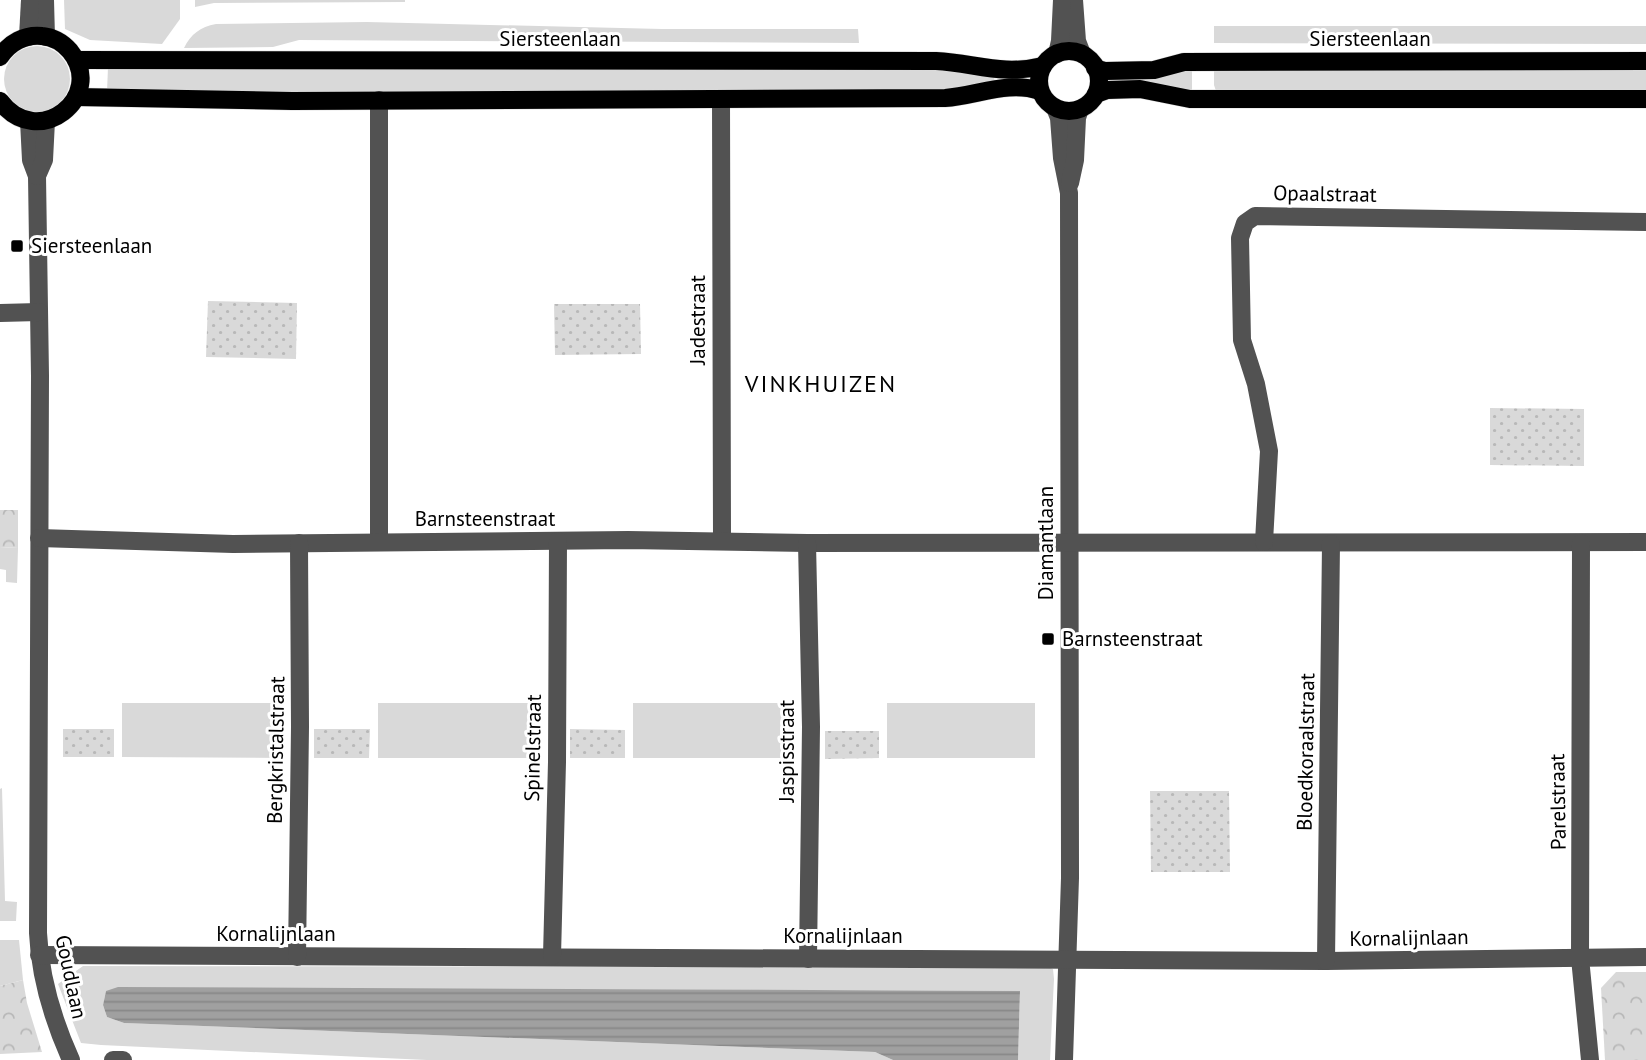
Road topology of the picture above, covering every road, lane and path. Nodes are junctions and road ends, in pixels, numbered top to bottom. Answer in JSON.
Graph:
{"nodes":[{"id":1,"x":30,"y":0,"type":"edge"},
{"id":2,"x":44,"y":0,"type":"edge"},
{"id":3,"x":1062,"y":0,"type":"edge"},
{"id":4,"x":1074,"y":0,"type":"edge"},
{"id":5,"x":37,"y":37,"type":"junction"},
{"id":6,"x":1082,"y":54,"type":"junction"},
{"id":7,"x":0,"y":57,"type":"edge"},
{"id":8,"x":76,"y":60,"type":"junction"},
{"id":9,"x":1050,"y":60,"type":"junction"},
{"id":10,"x":1646,"y":61,"type":"edge"},
{"id":11,"x":1095,"y":68,"type":"junction"},
{"id":12,"x":1040,"y":91,"type":"junction"},
{"id":13,"x":1096,"y":94,"type":"junction"},
{"id":14,"x":76,"y":97,"type":"junction"},
{"id":15,"x":720,"y":99,"type":"junction"},
{"id":16,"x":1646,"y":99,"type":"edge"},
{"id":17,"x":379,"y":100,"type":"junction"},
{"id":18,"x":0,"y":101,"type":"edge"},
{"id":19,"x":1055,"y":108,"type":"junction"},
{"id":20,"x":1080,"y":109,"type":"junction"},
{"id":21,"x":37,"y":121,"type":"junction"},
{"id":22,"x":1069,"y":193,"type":"junction"},
{"id":23,"x":1646,"y":222,"type":"edge"},
{"id":24,"x":39,"y":312,"type":"junction"},
{"id":25,"x":0,"y":313,"type":"edge"},
{"id":26,"x":39,"y":538,"type":"junction"},
{"id":27,"x":558,"y":541,"type":"junction"},
{"id":28,"x":722,"y":541,"type":"junction"},
{"id":29,"x":1068,"y":541,"type":"junction"},
{"id":30,"x":379,"y":542,"type":"junction"},
{"id":31,"x":1264,"y":542,"type":"junction"},
{"id":32,"x":1646,"y":542,"type":"edge"},
{"id":33,"x":299,"y":543,"type":"junction"},
{"id":34,"x":807,"y":543,"type":"junction"},
{"id":35,"x":1581,"y":543,"type":"junction"},
{"id":36,"x":1331,"y":544,"type":"junction"},
{"id":37,"x":39,"y":955,"type":"junction"},
{"id":38,"x":552,"y":956,"type":"junction"},
{"id":39,"x":297,"y":957,"type":"junction"},
{"id":40,"x":1646,"y":957,"type":"edge"},
{"id":41,"x":808,"y":958,"type":"junction"},
{"id":42,"x":1580,"y":958,"type":"junction"},
{"id":43,"x":1068,"y":959,"type":"junction"},
{"id":44,"x":1326,"y":961,"type":"junction"},
{"id":45,"x":71,"y":1060,"type":"edge"},
{"id":46,"x":113,"y":1060,"type":"edge"},
{"id":47,"x":122,"y":1060,"type":"edge"},
{"id":48,"x":1065,"y":1060,"type":"edge"},
{"id":49,"x":1590,"y":1060,"type":"edge"}],
"edges":[{"from":1,"to":5,"type":"street"},
{"from":2,"to":5,"type":"street"},
{"from":3,"to":9,"type":"street"},
{"from":4,"to":6,"type":"street"},
{"from":5,"to":7,"type":"main road"},
{"from":5,"to":8,"type":"main road"},
{"from":6,"to":9,"type":"main road"},
{"from":6,"to":11,"type":"main road"},
{"from":8,"to":9,"type":"main road","name":"Siersteenlaan"},
{"from":8,"to":14,"type":"main road"},
{"from":9,"to":12,"type":"main road"},
{"from":10,"to":11,"type":"main road","name":"Siersteenlaan"},
{"from":11,"to":13,"type":"main road"},
{"from":12,"to":15,"type":"main road"},
{"from":12,"to":19,"type":"main road"},
{"from":13,"to":16,"type":"main road"},
{"from":13,"to":20,"type":"main road"},
{"from":14,"to":17,"type":"main road"},
{"from":14,"to":21,"type":"main road"},
{"from":15,"to":17,"type":"main road"},
{"from":15,"to":28,"type":"street","name":"Jadestraat"},
{"from":17,"to":30,"type":"street"},
{"from":18,"to":21,"type":"main road"},
{"from":19,"to":20,"type":"main road"},
{"from":19,"to":22,"type":"street","name":"Diamantlaan"},
{"from":20,"to":22,"type":"street","name":"Diamantlaan"},
{"from":21,"to":24,"type":"street","name":"Goudlaan"},
{"from":22,"to":29,"type":"street","name":"Diamantlaan"},
{"from":23,"to":31,"type":"street","name":"Opaalstraat"},
{"from":24,"to":25,"type":"street"},
{"from":24,"to":26,"type":"street","name":"Goudlaan"},
{"from":26,"to":33,"type":"street","name":"Barnsteenstraat"},
{"from":26,"to":37,"type":"street","name":"Goudlaan"},
{"from":27,"to":28,"type":"street","name":"Barnsteenstraat"},
{"from":27,"to":30,"type":"street","name":"Barnsteenstraat"},
{"from":27,"to":38,"type":"street","name":"Spinelstraat"},
{"from":28,"to":34,"type":"street","name":"Barnsteenstraat"},
{"from":29,"to":31,"type":"street","name":"Barnsteenstraat"},
{"from":29,"to":34,"type":"street","name":"Barnsteenstraat"},
{"from":29,"to":43,"type":"street","name":"Diamantlaan"},
{"from":30,"to":33,"type":"street","name":"Barnsteenstraat"},
{"from":31,"to":36,"type":"street","name":"Barnsteenstraat"},
{"from":32,"to":35,"type":"street","name":"Barnsteenstraat"},
{"from":33,"to":39,"type":"street","name":"Bergkristalstraat"},
{"from":34,"to":41,"type":"street","name":"Jaspisstraat"},
{"from":35,"to":36,"type":"street","name":"Barnsteenstraat"},
{"from":35,"to":42,"type":"street","name":"Parelstraat"},
{"from":36,"to":44,"type":"street","name":"Bloedkoraalstraat"},
{"from":37,"to":39,"type":"street","name":"Kornalijnlaan"},
{"from":37,"to":45,"type":"street","name":"Goudlaan"},
{"from":38,"to":39,"type":"street","name":"Kornalijnlaan"},
{"from":38,"to":41,"type":"street","name":"Kornalijnlaan"},
{"from":40,"to":42,"type":"street","name":"Kornalijnlaan"},
{"from":41,"to":43,"type":"street","name":"Kornalijnlaan"},
{"from":42,"to":44,"type":"street","name":"Kornalijnlaan"},
{"from":42,"to":49,"type":"street","name":"Parelstraat"},
{"from":43,"to":44,"type":"street","name":"Kornalijnlaan"},
{"from":43,"to":48,"type":"street","name":"Diamantlaan"},
{"from":46,"to":47,"type":"street"}]}
